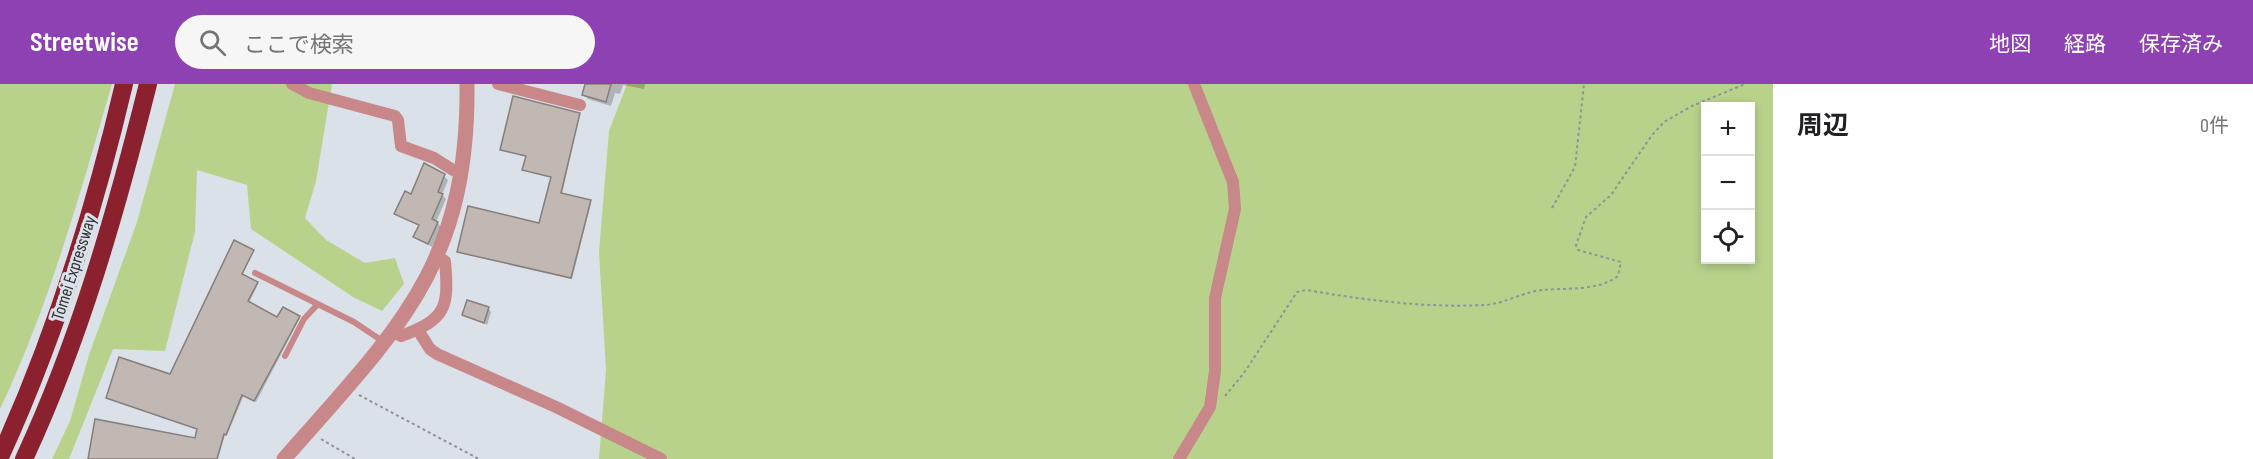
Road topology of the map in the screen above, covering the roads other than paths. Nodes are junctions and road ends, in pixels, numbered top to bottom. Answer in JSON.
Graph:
{"nodes":[{"id":1,"x":124,"y":84,"type":"edge"},
{"id":2,"x":148,"y":84,"type":"edge"},
{"id":3,"x":292,"y":84,"type":"edge"},
{"id":4,"x":467,"y":84,"type":"edge"},
{"id":5,"x":498,"y":84,"type":"edge"},
{"id":6,"x":1194,"y":84,"type":"edge"},
{"id":7,"x":580,"y":105,"type":"dead end"},
{"id":8,"x":462,"y":172,"type":"junction"},
{"id":9,"x":437,"y":257,"type":"junction"},
{"id":10,"x":255,"y":273,"type":"dead end"},
{"id":11,"x":317,"y":305,"type":"junction"},
{"id":12,"x":418,"y":330,"type":"junction"},
{"id":13,"x":390,"y":337,"type":"junction"},
{"id":14,"x":285,"y":356,"type":"dead end"},
{"id":15,"x":0,"y":457,"type":"edge"},
{"id":16,"x":24,"y":459,"type":"edge"},
{"id":17,"x":284,"y":459,"type":"edge"},
{"id":18,"x":661,"y":459,"type":"edge"},
{"id":19,"x":1179,"y":459,"type":"edge"}],
"edges":[{"from":1,"to":15,"type":"highway","name":"Tomei Expressway"},
{"from":2,"to":16,"type":"highway","name":"Tomei Expressway"},
{"from":3,"to":8,"type":"street"},
{"from":4,"to":8,"type":"street"},
{"from":5,"to":7,"type":"street"},
{"from":6,"to":19,"type":"street"},
{"from":8,"to":9,"type":"street"},
{"from":9,"to":12,"type":"street"},
{"from":9,"to":13,"type":"street"},
{"from":10,"to":11,"type":"lane"},
{"from":11,"to":13,"type":"lane"},
{"from":11,"to":14,"type":"lane"},
{"from":12,"to":13,"type":"street"},
{"from":12,"to":18,"type":"street"},
{"from":13,"to":17,"type":"street"}]}
